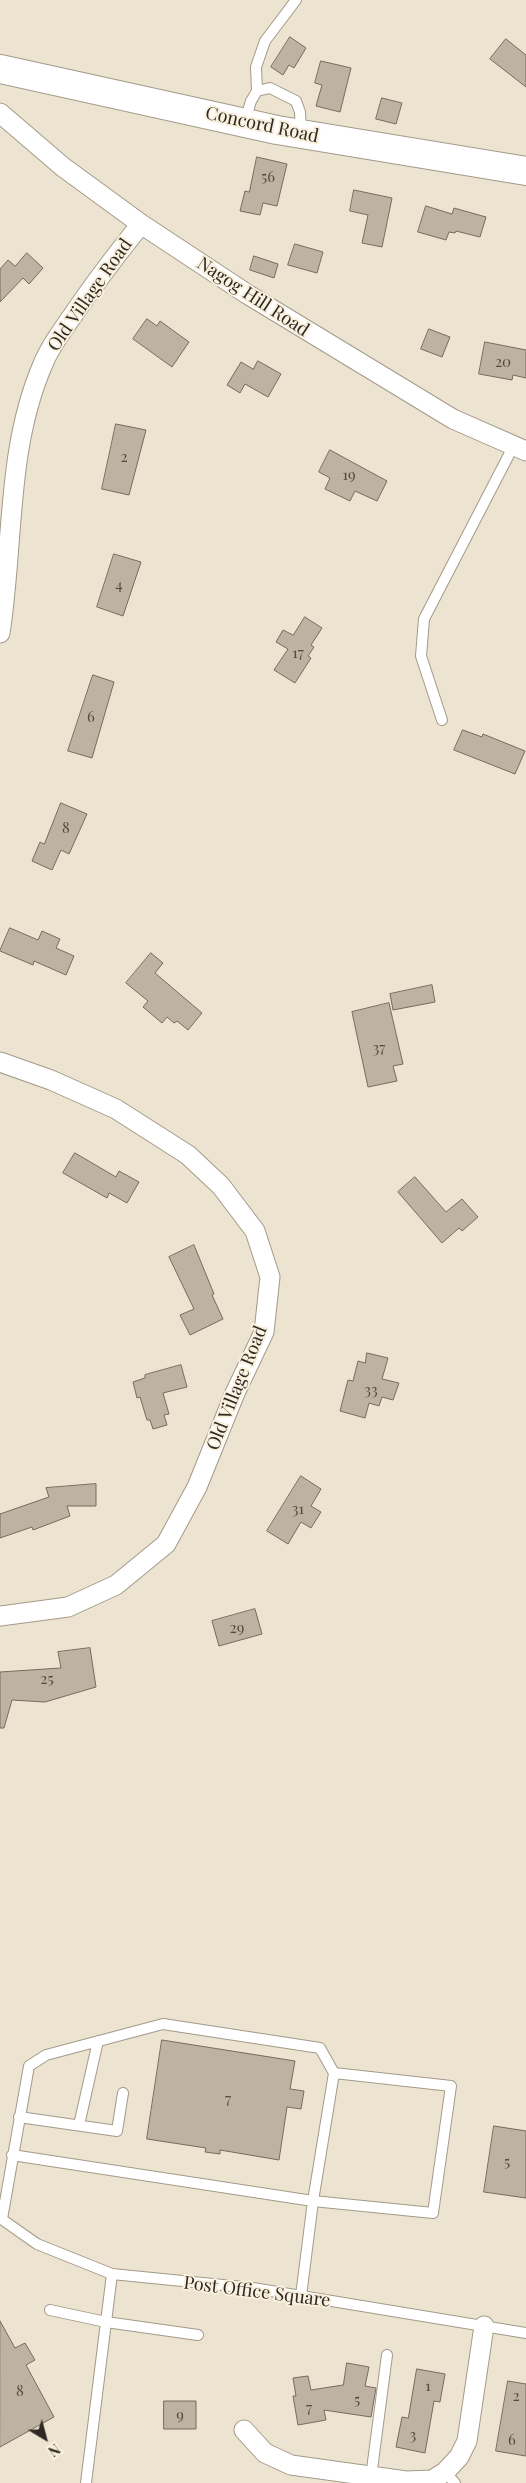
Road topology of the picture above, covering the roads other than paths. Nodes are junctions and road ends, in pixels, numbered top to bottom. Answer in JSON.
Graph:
{"nodes":[{"id":1,"x":296,"y":0,"type":"edge"},
{"id":2,"x":0,"y":69,"type":"edge"},
{"id":3,"x":257,"y":91,"type":"junction"},
{"id":4,"x":0,"y":113,"type":"edge"},
{"id":5,"x":244,"y":123,"type":"junction"},
{"id":6,"x":301,"y":134,"type":"junction"},
{"id":7,"x":526,"y":171,"type":"edge"},
{"id":8,"x":141,"y":224,"type":"junction"},
{"id":9,"x":520,"y":448,"type":"edge"},
{"id":10,"x":0,"y":633,"type":"edge"},
{"id":11,"x":442,"y":720,"type":"dead end"},
{"id":12,"x":0,"y":1062,"type":"edge"},
{"id":13,"x":0,"y":1616,"type":"edge"},
{"id":14,"x":98,"y":2041,"type":"junction"},
{"id":15,"x":334,"y":2073,"type":"junction"},
{"id":16,"x":123,"y":2093,"type":"dead end"},
{"id":17,"x":19,"y":2117,"type":"junction"},
{"id":18,"x":79,"y":2125,"type":"junction"},
{"id":19,"x":12,"y":2155,"type":"junction"},
{"id":20,"x":313,"y":2201,"type":"junction"},
{"id":21,"x":1,"y":2218,"type":"edge"},
{"id":22,"x":112,"y":2274,"type":"junction"},
{"id":23,"x":301,"y":2296,"type":"junction"},
{"id":24,"x":50,"y":2310,"type":"dead end"},
{"id":25,"x":106,"y":2322,"type":"junction"},
{"id":26,"x":484,"y":2326,"type":"junction"},
{"id":27,"x":526,"y":2334,"type":"edge"},
{"id":28,"x":198,"y":2336,"type":"dead end"},
{"id":29,"x":388,"y":2355,"type":"dead end"},
{"id":30,"x":244,"y":2430,"type":"dead end"},
{"id":31,"x":371,"y":2476,"type":"junction"},
{"id":32,"x":450,"y":2477,"type":"edge"},
{"id":33,"x":86,"y":2483,"type":"edge"}],
"edges":[{"from":1,"to":3,"type":"lane"},
{"from":2,"to":5,"type":"street","name":"Concord Road"},
{"from":3,"to":5,"type":"lane"},
{"from":3,"to":6,"type":"lane"},
{"from":4,"to":8,"type":"street","name":"Nagog Hill Road"},
{"from":5,"to":6,"type":"street","name":"Concord Road"},
{"from":6,"to":7,"type":"street","name":"Concord Road"},
{"from":8,"to":9,"type":"street","name":"Nagog Hill Road"},
{"from":8,"to":10,"type":"street","name":"Old Village Road"},
{"from":9,"to":11,"type":"lane"},
{"from":12,"to":13,"type":"street","name":"Old Village Road"},
{"from":14,"to":15,"type":"lane"},
{"from":14,"to":17,"type":"lane"},
{"from":14,"to":18,"type":"lane"},
{"from":15,"to":20,"type":"lane"},
{"from":15,"to":20,"type":"lane"},
{"from":16,"to":18,"type":"lane"},
{"from":17,"to":18,"type":"lane"},
{"from":17,"to":19,"type":"lane"},
{"from":19,"to":20,"type":"lane"},
{"from":19,"to":21,"type":"lane"},
{"from":20,"to":23,"type":"lane"},
{"from":21,"to":22,"type":"lane","name":"Post Office Square"},
{"from":22,"to":23,"type":"lane","name":"Post Office Square"},
{"from":22,"to":25,"type":"lane"},
{"from":23,"to":26,"type":"lane","name":"Post Office Square"},
{"from":24,"to":25,"type":"lane"},
{"from":25,"to":28,"type":"lane"},
{"from":25,"to":33,"type":"lane"},
{"from":26,"to":27,"type":"lane","name":"Post Office Square"},
{"from":26,"to":32,"type":"street"},
{"from":29,"to":31,"type":"lane"},
{"from":30,"to":31,"type":"street"},
{"from":31,"to":32,"type":"street"}]}
